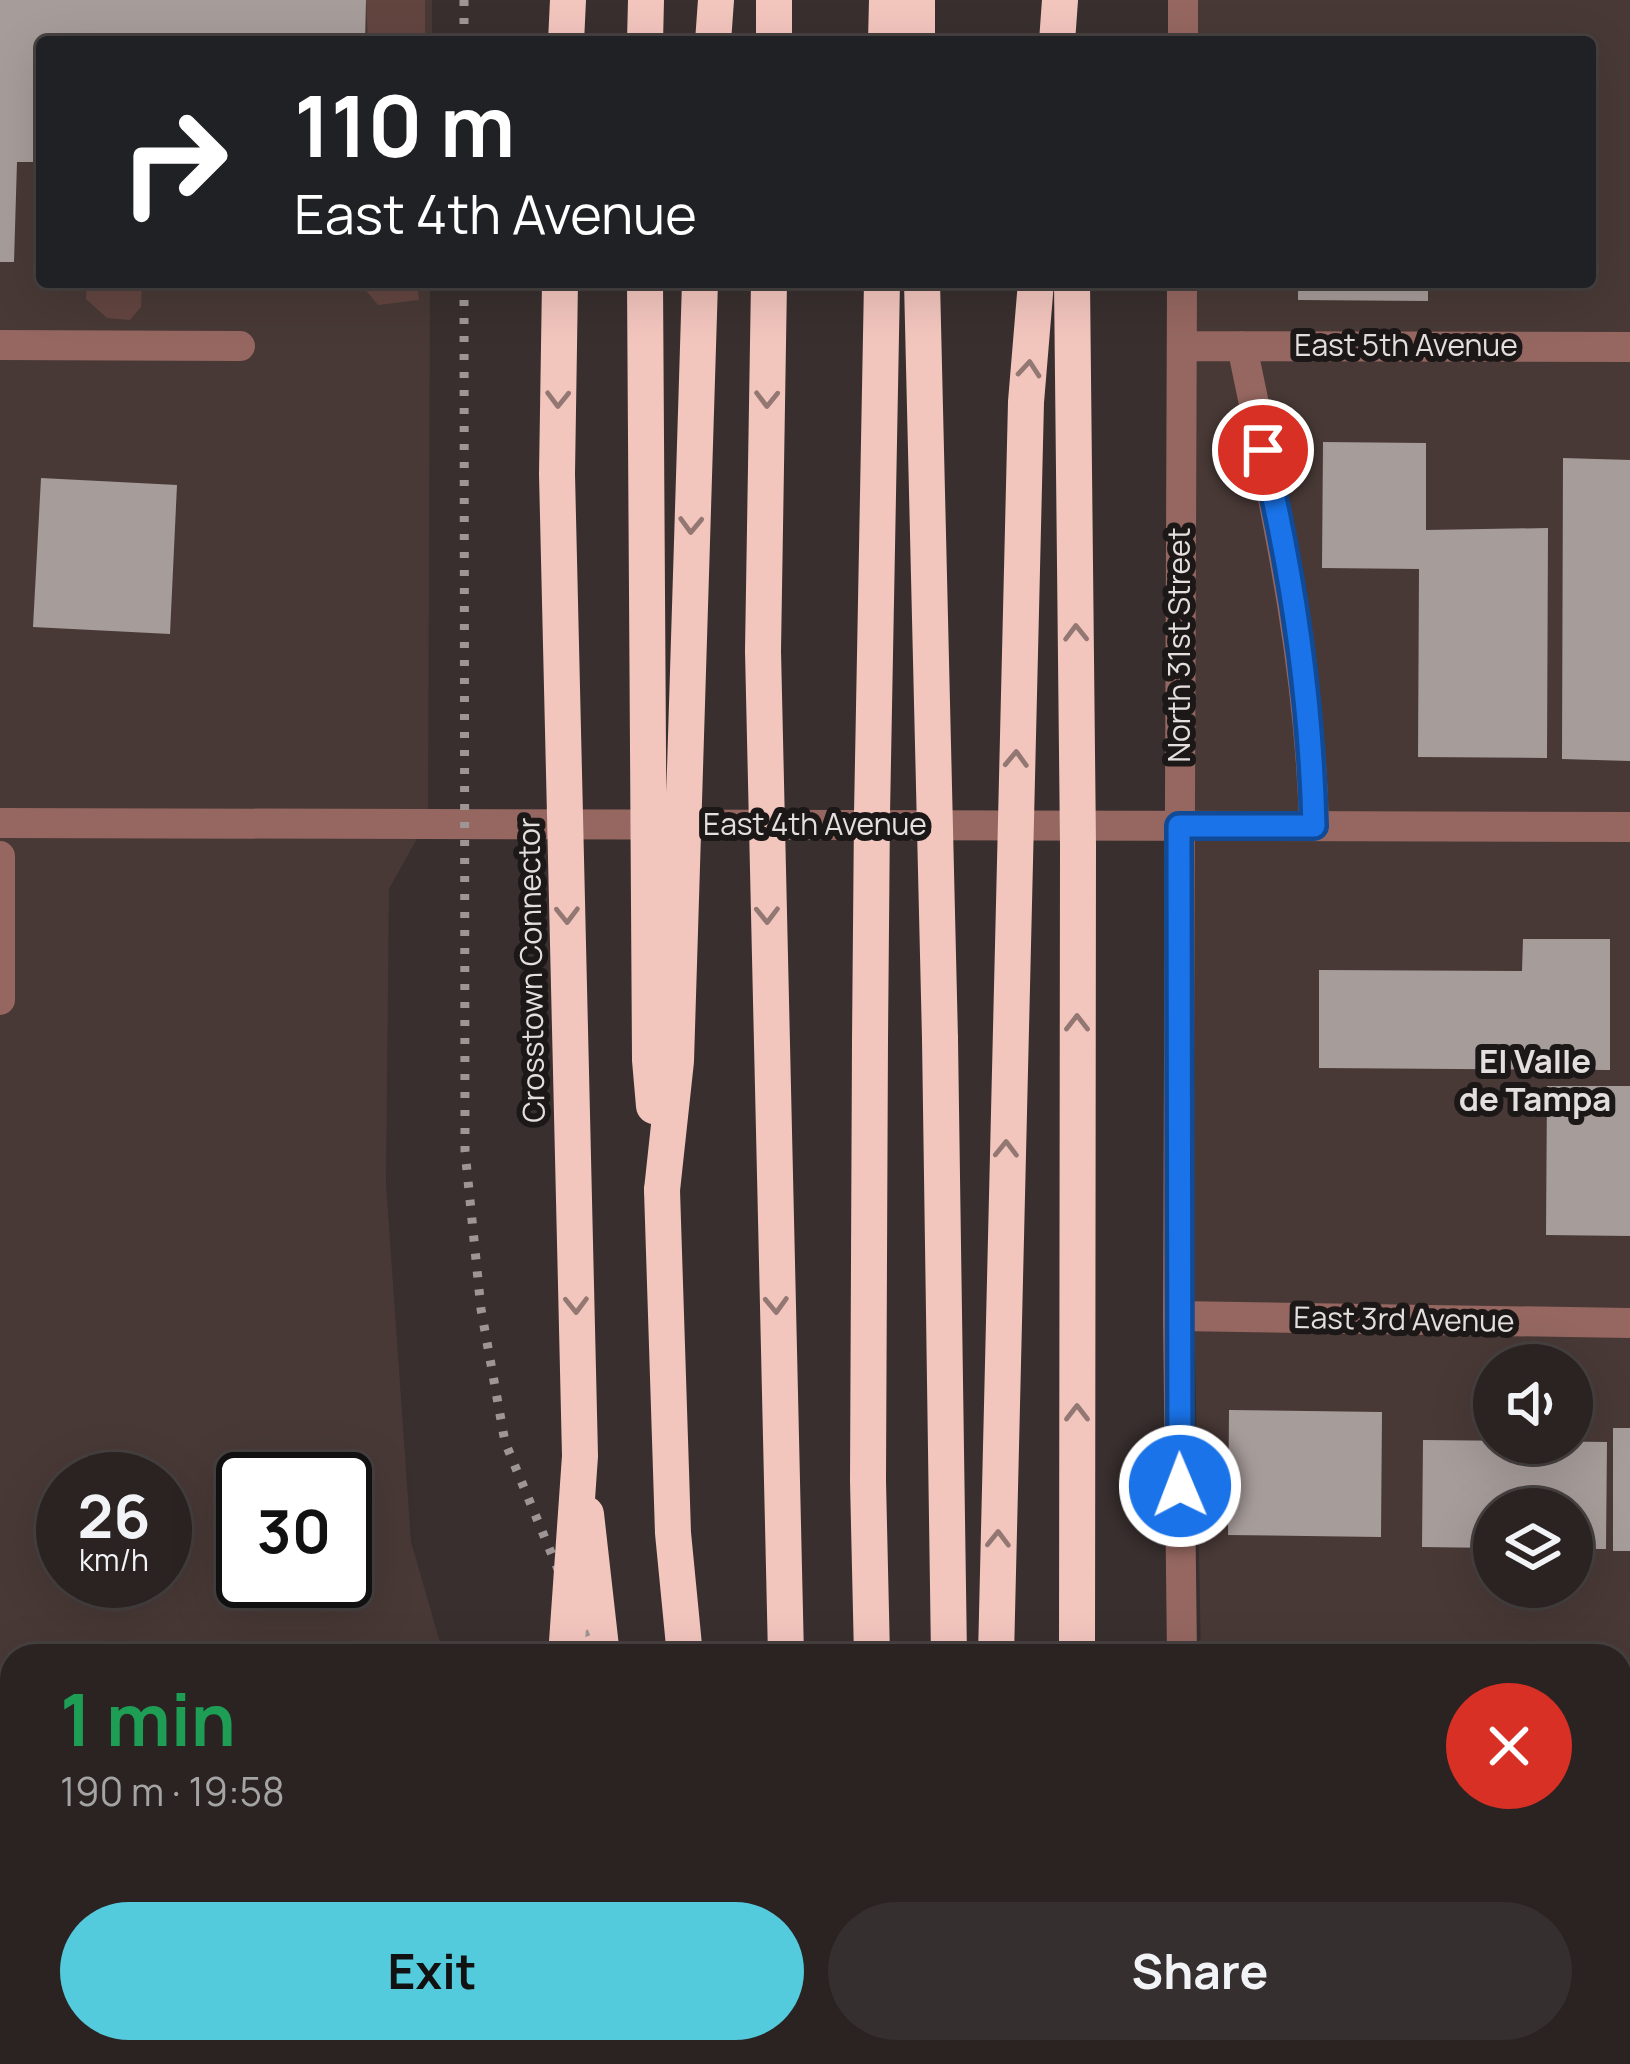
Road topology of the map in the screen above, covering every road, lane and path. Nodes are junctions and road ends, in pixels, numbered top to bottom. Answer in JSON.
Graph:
{"nodes":[{"id":1,"x":568,"y":0,"type":"edge"},
{"id":2,"x":646,"y":0,"type":"edge"},
{"id":3,"x":716,"y":0,"type":"edge"},
{"id":4,"x":774,"y":0,"type":"edge"},
{"id":5,"x":887,"y":0,"type":"edge"},
{"id":6,"x":916,"y":0,"type":"edge"},
{"id":7,"x":1064,"y":0,"type":"edge"},
{"id":8,"x":1183,"y":0,"type":"edge"},
{"id":9,"x":566,"y":36,"type":"edge"},
{"id":10,"x":645,"y":36,"type":"edge"},
{"id":11,"x":713,"y":36,"type":"edge"},
{"id":12,"x":774,"y":36,"type":"edge"},
{"id":13,"x":886,"y":36,"type":"edge"},
{"id":14,"x":917,"y":36,"type":"edge"},
{"id":15,"x":1058,"y":36,"type":"edge"},
{"id":16,"x":1067,"y":36,"type":"edge"},
{"id":17,"x":1183,"y":36,"type":"edge"},
{"id":18,"x":560,"y":288,"type":"edge"},
{"id":19,"x":645,"y":288,"type":"edge"},
{"id":20,"x":700,"y":288,"type":"edge"},
{"id":21,"x":770,"y":288,"type":"edge"},
{"id":22,"x":882,"y":288,"type":"edge"},
{"id":23,"x":922,"y":288,"type":"edge"},
{"id":24,"x":1036,"y":288,"type":"edge"},
{"id":25,"x":1072,"y":288,"type":"edge"},
{"id":26,"x":1182,"y":288,"type":"edge"},
{"id":27,"x":0,"y":345,"type":"edge"},
{"id":28,"x":240,"y":346,"type":"dead end"},
{"id":29,"x":1182,"y":346,"type":"junction"},
{"id":30,"x":1242,"y":346,"type":"junction"},
{"id":31,"x":1630,"y":346,"type":"edge"},
{"id":32,"x":0,"y":824,"type":"edge"},
{"id":33,"x":1179,"y":826,"type":"junction"},
{"id":34,"x":1314,"y":826,"type":"junction"},
{"id":35,"x":1630,"y":827,"type":"edge"},
{"id":36,"x":0,"y":856,"type":"edge"},
{"id":37,"x":0,"y":1000,"type":"edge"},
{"id":38,"x":662,"y":1190,"type":"junction"},
{"id":39,"x":1178,"y":1316,"type":"junction"},
{"id":40,"x":1630,"y":1323,"type":"edge"},
{"id":41,"x":580,"y":1456,"type":"junction"},
{"id":42,"x":567,"y":1644,"type":"edge"},
{"id":43,"x":601,"y":1644,"type":"edge"},
{"id":44,"x":684,"y":1644,"type":"edge"},
{"id":45,"x":786,"y":1644,"type":"edge"},
{"id":46,"x":872,"y":1644,"type":"edge"},
{"id":47,"x":949,"y":1644,"type":"edge"},
{"id":48,"x":996,"y":1644,"type":"edge"},
{"id":49,"x":1077,"y":1644,"type":"edge"},
{"id":50,"x":1182,"y":1644,"type":"edge"}],
"edges":[{"from":1,"to":9,"type":"highway"},
{"from":2,"to":10,"type":"highway"},
{"from":3,"to":11,"type":"highway"},
{"from":4,"to":12,"type":"highway"},
{"from":5,"to":13,"type":"highway"},
{"from":6,"to":14,"type":"highway"},
{"from":7,"to":15,"type":"highway"},
{"from":7,"to":16,"type":"highway"},
{"from":8,"to":17,"type":"street"},
{"from":18,"to":41,"type":"highway","name":"Crosstown Connector","one_way":true,"bridge":true},
{"from":19,"to":38,"type":"highway","bridge":true},
{"from":20,"to":38,"type":"highway","one_way":true,"bridge":true},
{"from":21,"to":45,"type":"highway","one_way":true,"bridge":true},
{"from":22,"to":46,"type":"highway","bridge":true},
{"from":23,"to":47,"type":"highway","bridge":true},
{"from":48,"to":24,"type":"highway","one_way":true,"bridge":true},
{"from":49,"to":25,"type":"highway","one_way":true,"bridge":true},
{"from":26,"to":29,"type":"street","name":"North 31st Street"},
{"from":27,"to":28,"type":"street"},
{"from":29,"to":30,"type":"street","name":"East 5th Avenue"},
{"from":29,"to":33,"type":"street","name":"North 31st Street"},
{"from":30,"to":31,"type":"street","name":"East 5th Avenue"},
{"from":30,"to":34,"type":"street"},
{"from":32,"to":33,"type":"street","name":"East 4th Avenue"},
{"from":33,"to":34,"type":"street","name":"East 4th Avenue"},
{"from":33,"to":39,"type":"street","name":"North 31st Street"},
{"from":34,"to":35,"type":"street","name":"East 4th Avenue"},
{"from":36,"to":37,"type":"street"},
{"from":38,"to":44,"type":"highway"},
{"from":39,"to":40,"type":"street","name":"East 3rd Avenue"},
{"from":39,"to":50,"type":"street","name":"North 31st Street"},
{"from":41,"to":42,"type":"highway","bridge":true},
{"from":41,"to":43,"type":"highway","name":"Crosstown Connector","bridge":true}]}
